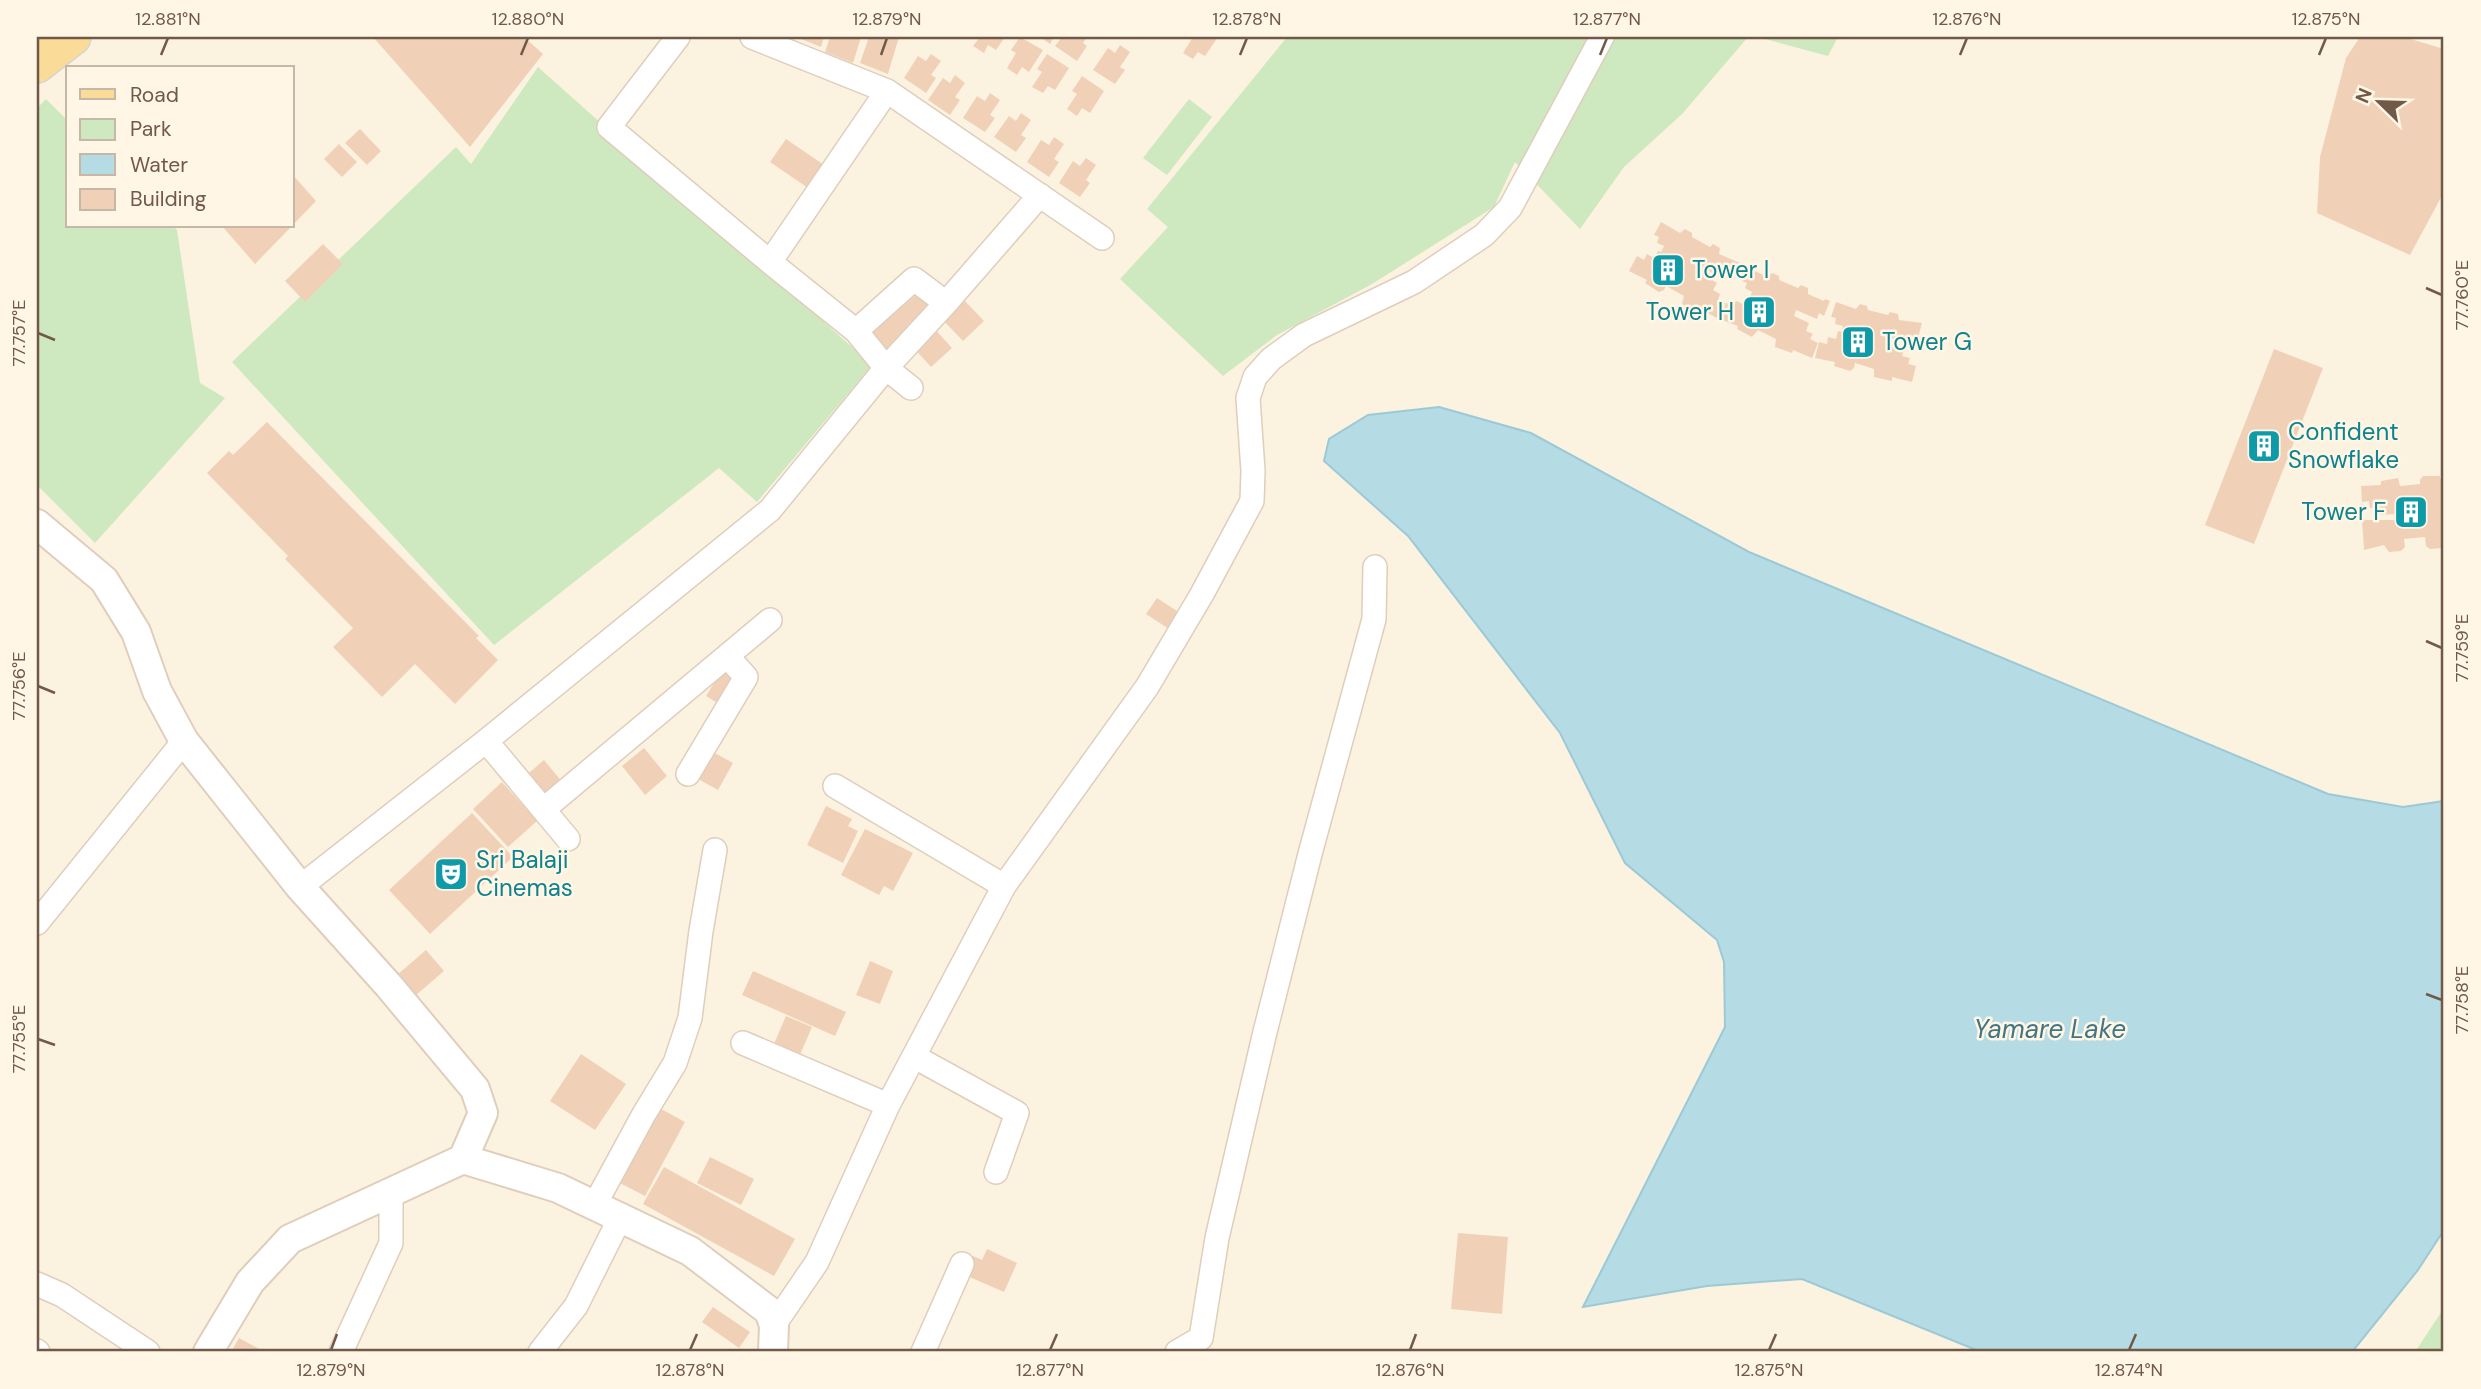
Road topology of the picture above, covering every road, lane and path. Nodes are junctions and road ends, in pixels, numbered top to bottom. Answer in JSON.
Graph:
{"nodes":[{"id":1,"x":73,"y":37,"type":"edge"},
{"id":2,"x":678,"y":37,"type":"edge"},
{"id":3,"x":752,"y":37,"type":"edge"},
{"id":4,"x":1602,"y":37,"type":"edge"},
{"id":5,"x":37,"y":65,"type":"edge"},
{"id":6,"x":887,"y":91,"type":"junction"},
{"id":7,"x":1040,"y":195,"type":"junction"},
{"id":8,"x":1102,"y":238,"type":"dead end"},
{"id":9,"x":770,"y":262,"type":"junction"},
{"id":10,"x":946,"y":303,"type":"junction"},
{"id":11,"x":856,"y":331,"type":"junction"},
{"id":12,"x":886,"y":368,"type":"junction"},
{"id":13,"x":911,"y":388,"type":"dead end"},
{"id":14,"x":37,"y":524,"type":"edge"},
{"id":15,"x":1375,"y":567,"type":"dead end"},
{"id":16,"x":770,"y":620,"type":"dead end"},
{"id":17,"x":727,"y":656,"type":"junction"},
{"id":18,"x":184,"y":741,"type":"junction"},
{"id":19,"x":486,"y":741,"type":"junction"},
{"id":20,"x":688,"y":774,"type":"dead end"},
{"id":21,"x":835,"y":786,"type":"dead end"},
{"id":22,"x":544,"y":809,"type":"junction"},
{"id":23,"x":568,"y":839,"type":"dead end"},
{"id":24,"x":715,"y":850,"type":"dead end"},
{"id":25,"x":1004,"y":886,"type":"junction"},
{"id":26,"x":300,"y":887,"type":"junction"},
{"id":27,"x":37,"y":923,"type":"edge"},
{"id":28,"x":743,"y":1044,"type":"dead end"},
{"id":29,"x":915,"y":1057,"type":"junction"},
{"id":30,"x":888,"y":1105,"type":"junction"},
{"id":31,"x":463,"y":1159,"type":"junction"},
{"id":32,"x":996,"y":1172,"type":"dead end"},
{"id":33,"x":391,"y":1192,"type":"junction"},
{"id":34,"x":607,"y":1212,"type":"junction"},
{"id":35,"x":962,"y":1264,"type":"dead end"},
{"id":36,"x":37,"y":1284,"type":"edge"},
{"id":37,"x":774,"y":1338,"type":"edge"},
{"id":38,"x":148,"y":1352,"type":"edge"},
{"id":39,"x":208,"y":1352,"type":"edge"},
{"id":40,"x":341,"y":1352,"type":"edge"},
{"id":41,"x":540,"y":1352,"type":"edge"},
{"id":42,"x":923,"y":1352,"type":"edge"},
{"id":43,"x":1177,"y":1352,"type":"edge"}],
"edges":[{"from":1,"to":5,"type":"main road"},
{"from":2,"to":9,"type":"street"},
{"from":3,"to":6,"type":"street"},
{"from":4,"to":25,"type":"street"},
{"from":6,"to":7,"type":"street"},
{"from":6,"to":9,"type":"street"},
{"from":7,"to":8,"type":"street"},
{"from":7,"to":10,"type":"street"},
{"from":9,"to":11,"type":"street"},
{"from":10,"to":11,"type":"street"},
{"from":10,"to":12,"type":"street"},
{"from":11,"to":12,"type":"street"},
{"from":12,"to":13,"type":"street"},
{"from":12,"to":19,"type":"street"},
{"from":14,"to":18,"type":"street"},
{"from":15,"to":43,"type":"street"},
{"from":16,"to":17,"type":"street"},
{"from":17,"to":20,"type":"street"},
{"from":17,"to":22,"type":"street"},
{"from":18,"to":26,"type":"street"},
{"from":18,"to":27,"type":"street"},
{"from":19,"to":22,"type":"street"},
{"from":19,"to":26,"type":"street"},
{"from":21,"to":25,"type":"street"},
{"from":22,"to":23,"type":"street"},
{"from":24,"to":34,"type":"street"},
{"from":25,"to":29,"type":"street"},
{"from":26,"to":31,"type":"street"},
{"from":28,"to":30,"type":"street"},
{"from":29,"to":30,"type":"street"},
{"from":29,"to":32,"type":"street"},
{"from":30,"to":37,"type":"street"},
{"from":31,"to":33,"type":"street"},
{"from":31,"to":34,"type":"street"},
{"from":33,"to":39,"type":"street"},
{"from":33,"to":40,"type":"street"},
{"from":34,"to":37,"type":"street"},
{"from":34,"to":41,"type":"street"},
{"from":35,"to":42,"type":"street"},
{"from":36,"to":38,"type":"street"}]}
